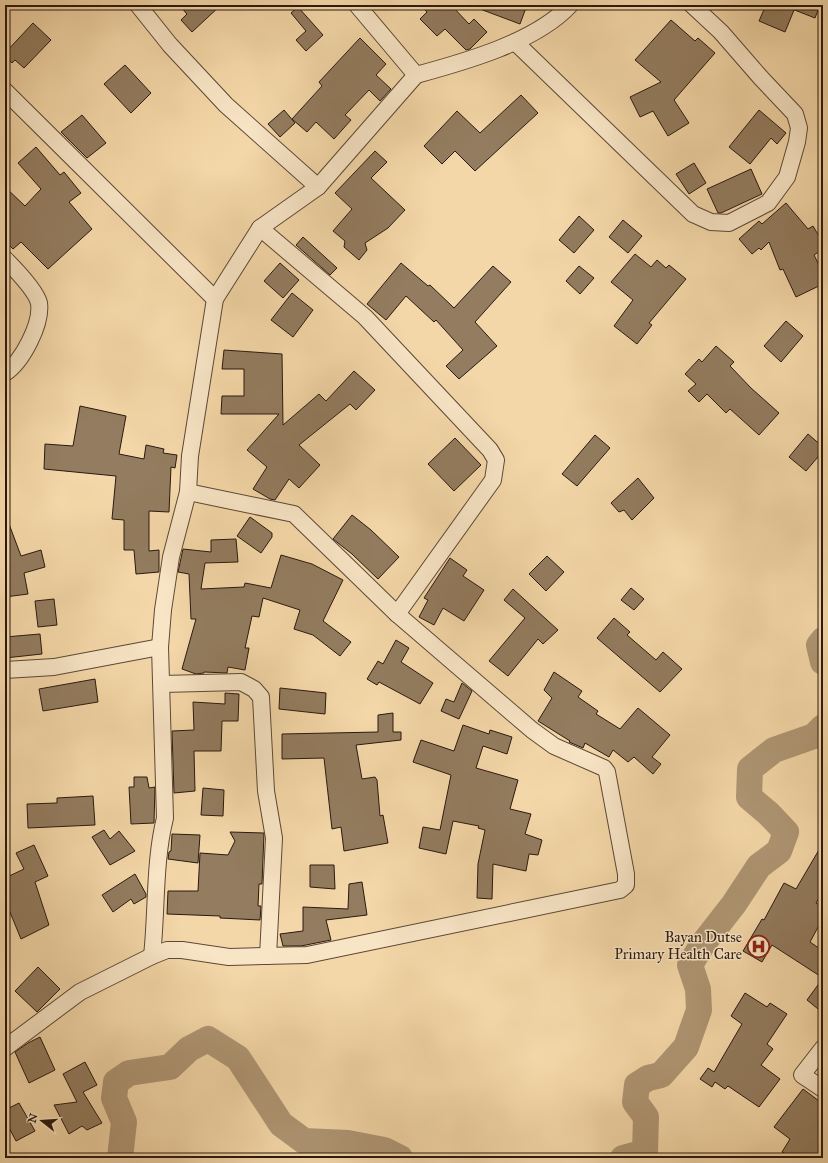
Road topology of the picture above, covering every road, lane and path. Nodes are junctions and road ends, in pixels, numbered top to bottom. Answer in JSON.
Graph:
{"nodes":[{"id":1,"x":138,"y":5,"type":"edge"},
{"id":2,"x":570,"y":5,"type":"edge"},
{"id":3,"x":692,"y":5,"type":"edge"},
{"id":4,"x":364,"y":8,"type":"edge"},
{"id":5,"x":514,"y":42,"type":"junction"},
{"id":6,"x":416,"y":75,"type":"junction"},
{"id":7,"x":5,"y":90,"type":"edge"},
{"id":8,"x":318,"y":187,"type":"junction"},
{"id":9,"x":260,"y":228,"type":"junction"},
{"id":10,"x":5,"y":259,"type":"edge"},
{"id":11,"x":215,"y":299,"type":"junction"},
{"id":12,"x":5,"y":373,"type":"edge"},
{"id":13,"x":188,"y":492,"type":"junction"},
{"id":14,"x":396,"y":614,"type":"junction"},
{"id":15,"x":160,"y":647,"type":"junction"},
{"id":16,"x":5,"y":670,"type":"edge"},
{"id":17,"x":162,"y":684,"type":"junction"},
{"id":18,"x":152,"y":956,"type":"junction"},
{"id":19,"x":268,"y":956,"type":"junction"},
{"id":20,"x":5,"y":1048,"type":"edge"},
{"id":21,"x":823,"y":1048,"type":"edge"},
{"id":22,"x":823,"y":1089,"type":"edge"}],
"edges":[{"from":1,"to":8,"type":"street"},
{"from":2,"to":5,"type":"street"},
{"from":3,"to":5,"type":"street"},
{"from":4,"to":6,"type":"street"},
{"from":5,"to":6,"type":"street"},
{"from":6,"to":8,"type":"street"},
{"from":7,"to":11,"type":"street"},
{"from":8,"to":9,"type":"street"},
{"from":9,"to":11,"type":"street"},
{"from":9,"to":14,"type":"street"},
{"from":10,"to":12,"type":"street"},
{"from":11,"to":13,"type":"street"},
{"from":13,"to":14,"type":"street"},
{"from":13,"to":15,"type":"street"},
{"from":14,"to":19,"type":"street"},
{"from":15,"to":16,"type":"street"},
{"from":15,"to":17,"type":"street"},
{"from":17,"to":18,"type":"street"},
{"from":17,"to":19,"type":"street"},
{"from":18,"to":19,"type":"street"},
{"from":18,"to":20,"type":"street"},
{"from":21,"to":22,"type":"street"}]}
